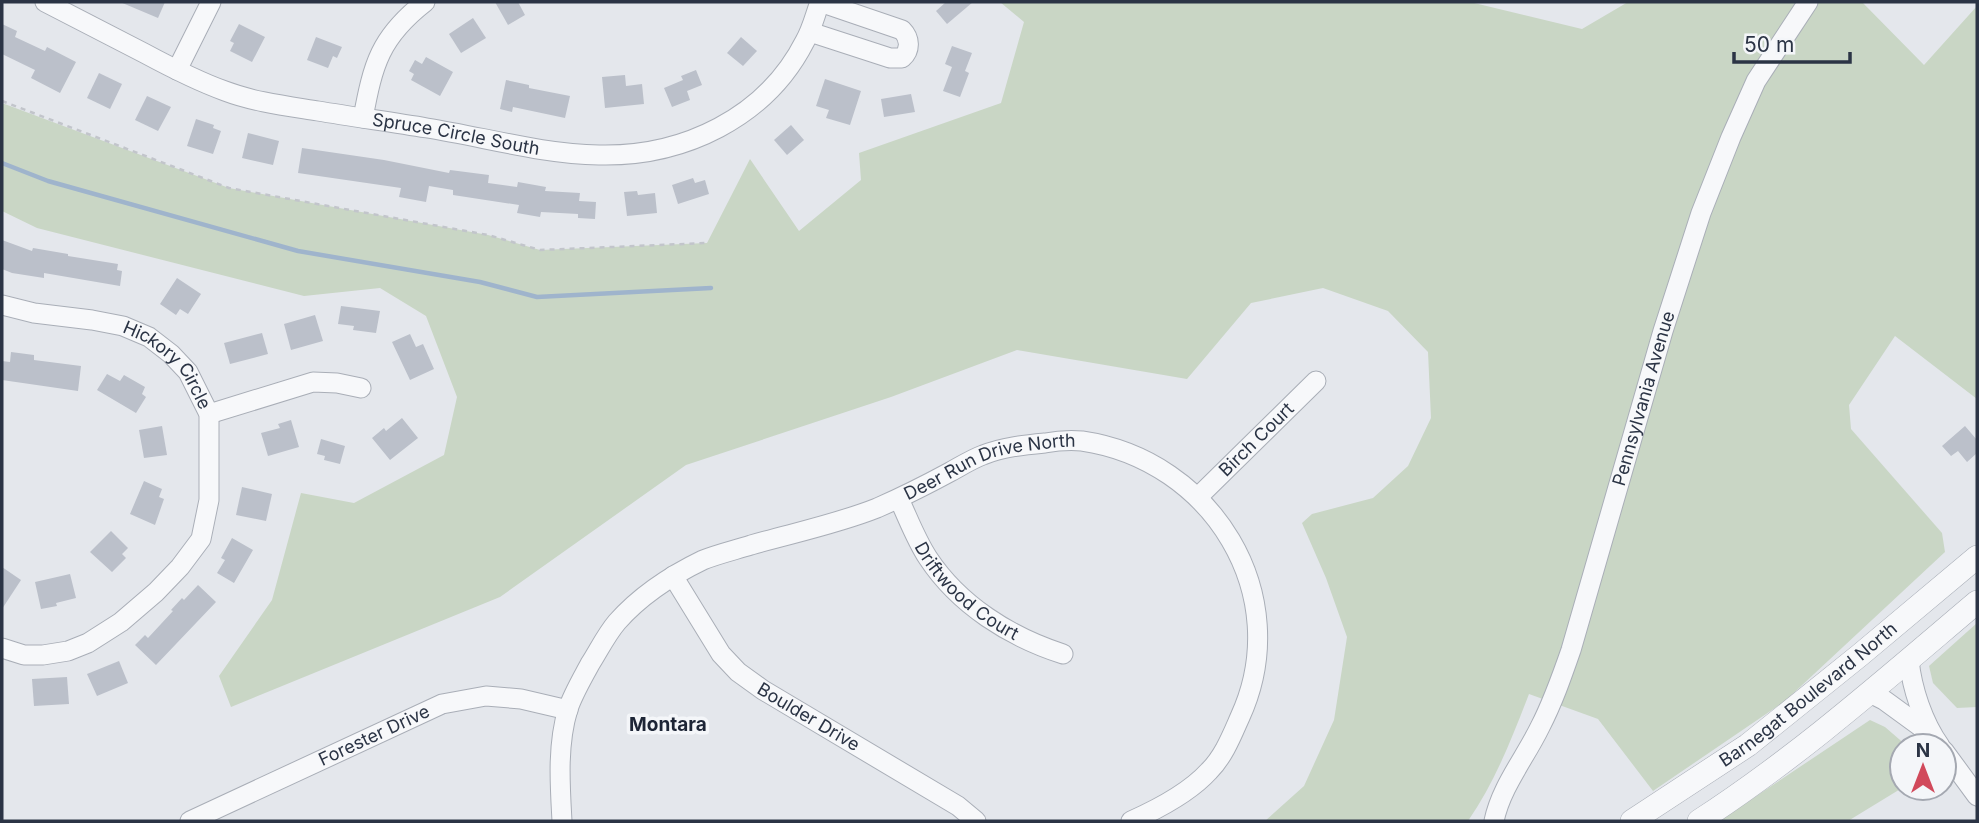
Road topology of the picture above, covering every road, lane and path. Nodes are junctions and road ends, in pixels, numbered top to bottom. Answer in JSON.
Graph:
{"nodes":[{"id":1,"x":45,"y":2,"type":"edge"},
{"id":2,"x":211,"y":2,"type":"edge"},
{"id":3,"x":425,"y":2,"type":"edge"},
{"id":4,"x":820,"y":2,"type":"edge"},
{"id":5,"x":1808,"y":2,"type":"edge"},
{"id":6,"x":810,"y":32,"type":"junction"},
{"id":7,"x":177,"y":70,"type":"junction"},
{"id":8,"x":2,"y":101,"type":"edge"},
{"id":9,"x":363,"y":118,"type":"junction"},
{"id":10,"x":707,"y":243,"type":"dead end"},
{"id":11,"x":2,"y":305,"type":"edge"},
{"id":12,"x":1316,"y":381,"type":"dead end"},
{"id":13,"x":361,"y":388,"type":"dead end"},
{"id":14,"x":209,"y":414,"type":"junction"},
{"id":15,"x":1198,"y":497,"type":"junction"},
{"id":16,"x":899,"y":499,"type":"junction"},
{"id":17,"x":1977,"y":557,"type":"edge"},
{"id":18,"x":673,"y":576,"type":"junction"},
{"id":19,"x":1977,"y":602,"type":"edge"},
{"id":20,"x":2,"y":648,"type":"edge"},
{"id":21,"x":1063,"y":654,"type":"dead end"},
{"id":22,"x":1909,"y":660,"type":"junction"},
{"id":23,"x":1870,"y":693,"type":"junction"},
{"id":24,"x":568,"y":710,"type":"junction"},
{"id":25,"x":1925,"y":732,"type":"edge"},
{"id":26,"x":1932,"y":732,"type":"edge"},
{"id":27,"x":1958,"y":770,"type":"edge"},
{"id":28,"x":1977,"y":796,"type":"edge"},
{"id":29,"x":1496,"y":813,"type":"edge"},
{"id":30,"x":190,"y":821,"type":"edge"},
{"id":31,"x":562,"y":821,"type":"edge"},
{"id":32,"x":976,"y":821,"type":"edge"},
{"id":33,"x":1130,"y":821,"type":"edge"},
{"id":34,"x":1483,"y":821,"type":"edge"},
{"id":35,"x":1632,"y":821,"type":"edge"},
{"id":36,"x":1699,"y":821,"type":"edge"}],
"edges":[{"from":1,"to":7,"type":"street","name":"Spruce Circle South"},
{"from":2,"to":7,"type":"street"},
{"from":3,"to":9,"type":"street"},
{"from":4,"to":6,"type":"street","name":"Spruce Circle South"},
{"from":4,"to":6,"type":"street"},
{"from":5,"to":29,"type":"street","name":"Pennsylvania Avenue"},
{"from":6,"to":9,"type":"street","name":"Spruce Circle South"},
{"from":7,"to":9,"type":"street","name":"Spruce Circle South"},
{"from":8,"to":10,"type":"path"},
{"from":11,"to":14,"type":"street","name":"Hickory Circle"},
{"from":12,"to":15,"type":"street","name":"Birch Court"},
{"from":13,"to":14,"type":"street"},
{"from":14,"to":20,"type":"street","name":"Hickory Circle"},
{"from":15,"to":16,"type":"street","name":"Deer Run Drive North"},
{"from":15,"to":33,"type":"street","name":"Deer Run Drive North"},
{"from":16,"to":18,"type":"street","name":"Deer Run Drive North"},
{"from":16,"to":21,"type":"street","name":"Driftwood Court"},
{"from":17,"to":35,"type":"street","name":"Barnegat Boulevard North"},
{"from":18,"to":24,"type":"street","name":"Deer Run Drive North"},
{"from":18,"to":32,"type":"street","name":"Boulder Drive"},
{"from":19,"to":22,"type":"street","name":"Barnegat Boulevard North"},
{"from":22,"to":23,"type":"street","name":"Barnegat Boulevard North"},
{"from":22,"to":26,"type":"street"},
{"from":23,"to":25,"type":"street"},
{"from":23,"to":36,"type":"street","name":"Barnegat Boulevard North"},
{"from":24,"to":30,"type":"street","name":"Forester Drive"},
{"from":24,"to":31,"type":"street","name":"Deer Run Drive North"},
{"from":27,"to":28,"type":"street"},
{"from":29,"to":34,"type":"street","name":"Pennsylvania Avenue"}]}
